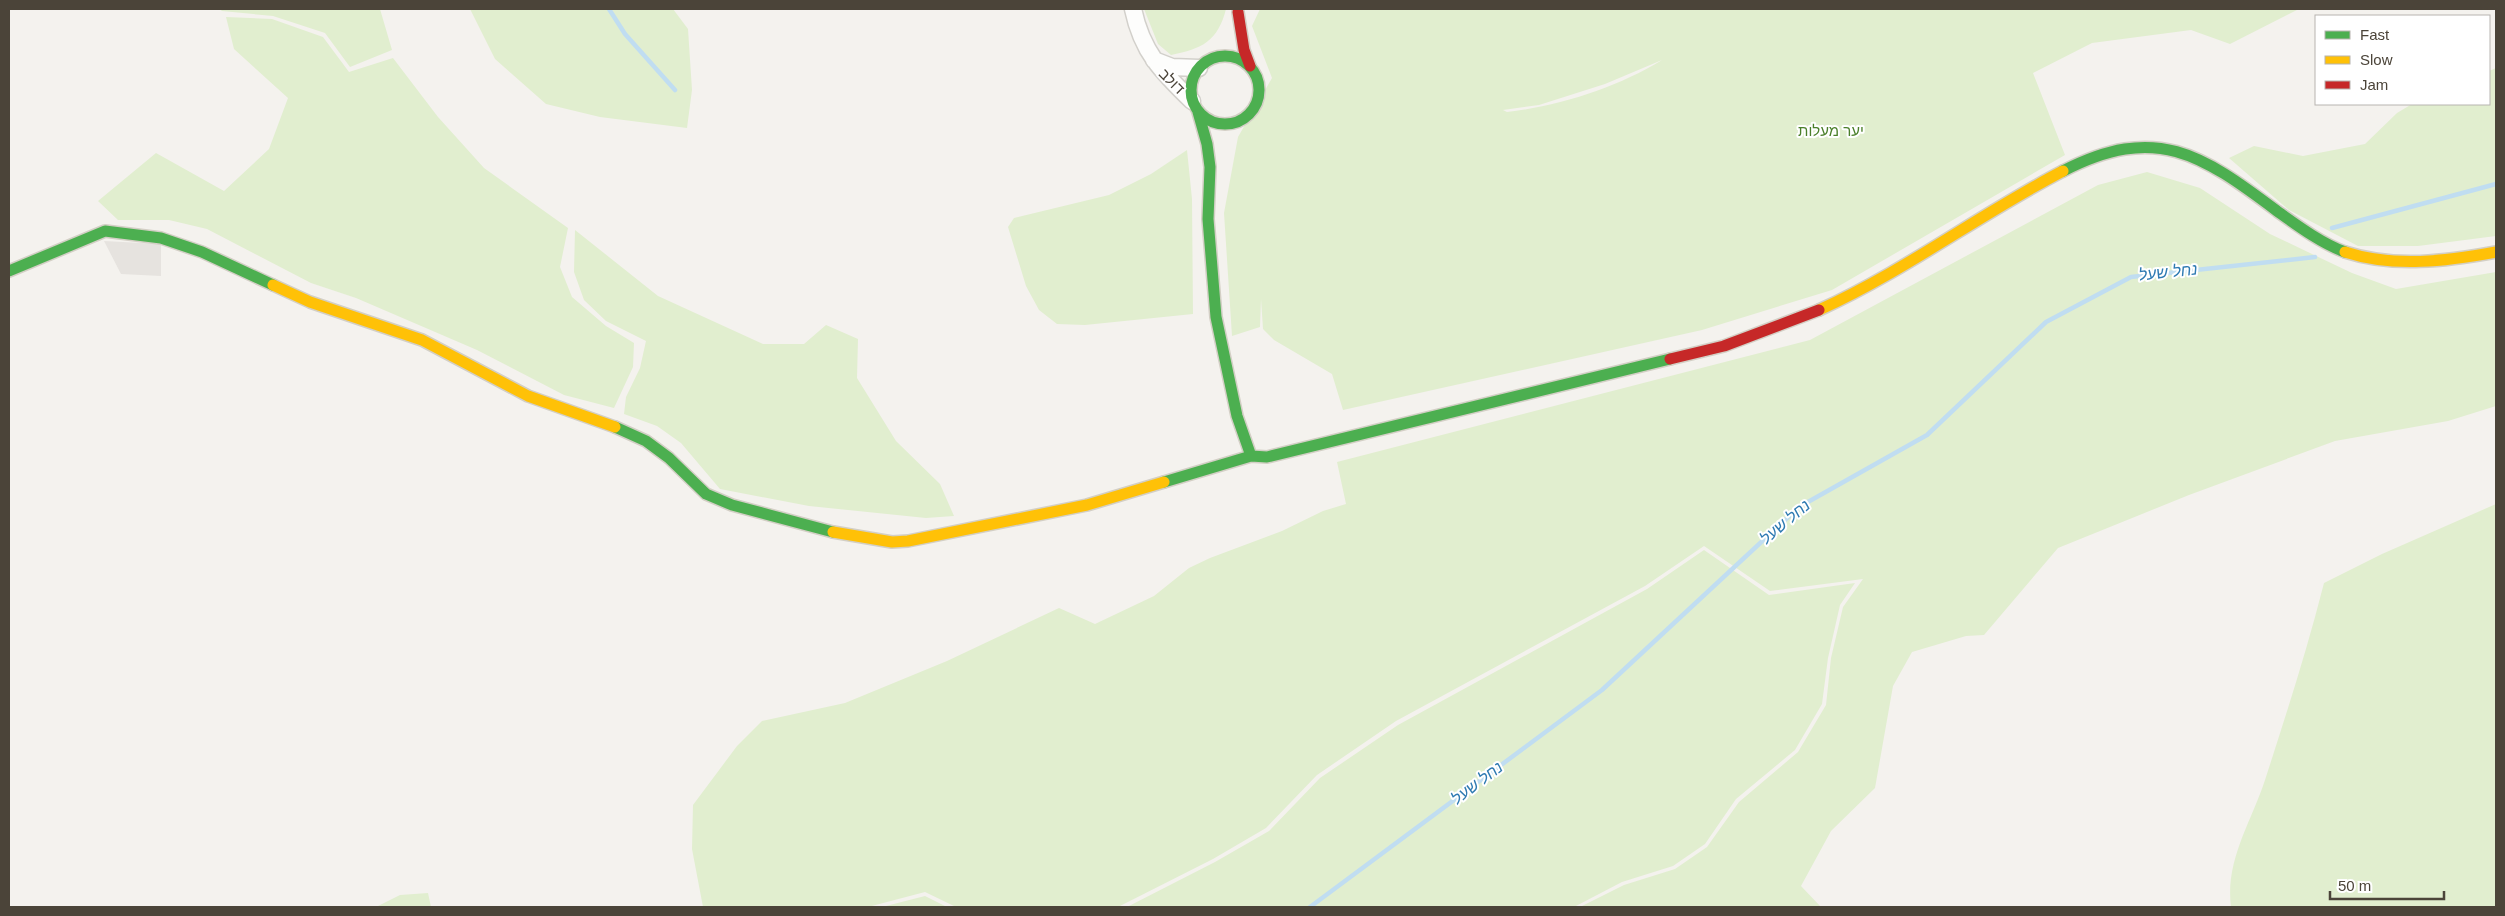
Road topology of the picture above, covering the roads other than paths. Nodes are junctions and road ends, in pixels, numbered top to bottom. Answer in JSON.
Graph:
{"nodes":[{"id":1,"x":1133,"y":9,"type":"edge"},
{"id":2,"x":1238,"y":11,"type":"edge"},
{"id":3,"x":1219,"y":56,"type":"junction"},
{"id":4,"x":1152,"y":59,"type":"junction"},
{"id":5,"x":1250,"y":66,"type":"junction"},
{"id":6,"x":1199,"y":68,"type":"junction"},
{"id":7,"x":1195,"y":106,"type":"junction"},
{"id":8,"x":1243,"y":120,"type":"junction"},
{"id":9,"x":1228,"y":133,"type":"dead end"},
{"id":10,"x":1218,"y":149,"type":"dead end"},
{"id":11,"x":1210,"y":167,"type":"junction"},
{"id":12,"x":2496,"y":252,"type":"edge"},
{"id":13,"x":9,"y":272,"type":"edge"},
{"id":14,"x":1251,"y":456,"type":"junction"}],
"edges":[{"from":1,"to":4,"type":"street","name":"דולב"},
{"from":2,"to":3,"type":"street"},
{"from":2,"to":5,"type":"street"},
{"from":3,"to":5,"type":"street"},
{"from":3,"to":6,"type":"street"},
{"from":4,"to":6,"type":"street","name":"דולב"},
{"from":4,"to":7,"type":"street","name":"דולב"},
{"from":5,"to":8,"type":"street"},
{"from":6,"to":7,"type":"street"},
{"from":7,"to":8,"type":"street"},
{"from":7,"to":11,"type":"street"},
{"from":8,"to":9,"type":"street"},
{"from":10,"to":11,"type":"street"},
{"from":11,"to":14,"type":"street"},
{"from":12,"to":14,"type":"street"},
{"from":13,"to":14,"type":"street"}]}
